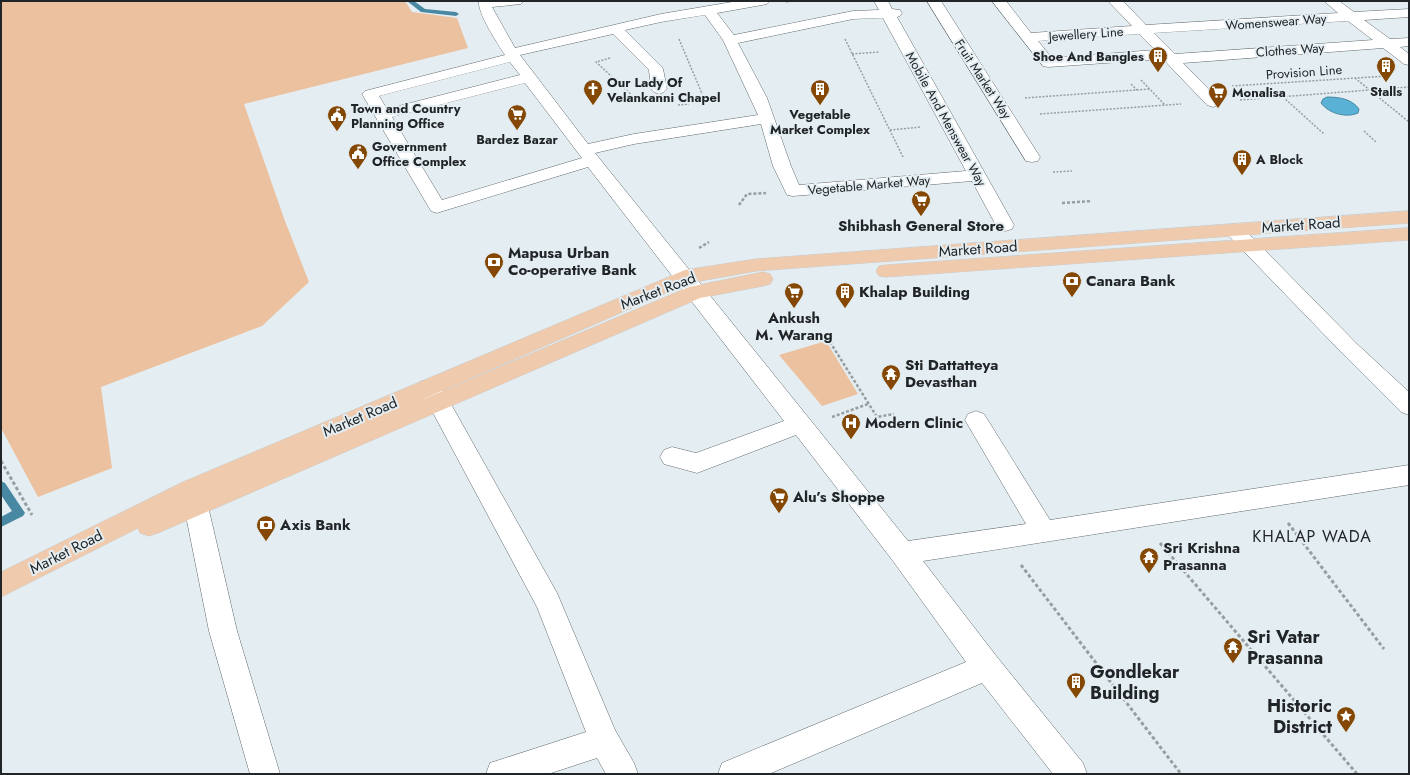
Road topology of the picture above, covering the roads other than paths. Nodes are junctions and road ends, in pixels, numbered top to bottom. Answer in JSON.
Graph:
{"nodes":[{"id":1,"x":516,"y":1,"type":"edge"},
{"id":2,"x":762,"y":1,"type":"edge"},
{"id":3,"x":934,"y":1,"type":"edge"},
{"id":4,"x":999,"y":1,"type":"edge"},
{"id":5,"x":1115,"y":1,"type":"edge"},
{"id":6,"x":1331,"y":1,"type":"edge"},
{"id":7,"x":486,"y":2,"type":"edge"},
{"id":8,"x":888,"y":9,"type":"edge"},
{"id":9,"x":708,"y":10,"type":"junction"},
{"id":10,"x":1409,"y":13,"type":"edge"},
{"id":11,"x":1352,"y":17,"type":"junction"},
{"id":12,"x":616,"y":29,"type":"junction"},
{"id":13,"x":1144,"y":30,"type":"junction"},
{"id":14,"x":1028,"y":37,"type":"junction"},
{"id":15,"x":730,"y":40,"type":"junction"},
{"id":16,"x":1409,"y":42,"type":"edge"},
{"id":17,"x":1386,"y":44,"type":"junction"},
{"id":18,"x":512,"y":55,"type":"junction"},
{"id":19,"x":1168,"y":56,"type":"junction"},
{"id":20,"x":1409,"y":61,"type":"edge"},
{"id":21,"x":530,"y":77,"type":"junction"},
{"id":22,"x":659,"y":89,"type":"dead end"},
{"id":23,"x":1213,"y":102,"type":"dead end"},
{"id":24,"x":383,"y":115,"type":"junction"},
{"id":25,"x":767,"y":118,"type":"junction"},
{"id":26,"x":589,"y":155,"type":"junction"},
{"id":27,"x":1032,"y":157,"type":"dead end"},
{"id":28,"x":977,"y":175,"type":"junction"},
{"id":29,"x":1409,"y":217,"type":"edge"},
{"id":30,"x":1005,"y":225,"type":"dead end"},
{"id":31,"x":1234,"y":230,"type":"junction"},
{"id":32,"x":1409,"y":234,"type":"edge"},
{"id":33,"x":1250,"y":246,"type":"junction"},
{"id":34,"x":691,"y":284,"type":"junction"},
{"id":35,"x":433,"y":395,"type":"junction"},
{"id":36,"x":1409,"y":406,"type":"edge"},
{"id":37,"x":976,"y":420,"type":"dead end"},
{"id":38,"x":802,"y":426,"type":"junction"},
{"id":39,"x":672,"y":457,"type":"dead end"},
{"id":40,"x":1409,"y":475,"type":"edge"},
{"id":41,"x":196,"y":506,"type":"junction"},
{"id":42,"x":1044,"y":532,"type":"junction"},
{"id":43,"x":902,"y":553,"type":"junction"},
{"id":44,"x":6,"y":582,"type":"edge"},
{"id":45,"x":987,"y":668,"type":"junction"},
{"id":46,"x":604,"y":741,"type":"junction"},
{"id":47,"x":265,"y":774,"type":"edge"},
{"id":48,"x":501,"y":774,"type":"edge"},
{"id":49,"x":623,"y":774,"type":"edge"},
{"id":50,"x":733,"y":774,"type":"edge"},
{"id":51,"x":1072,"y":774,"type":"edge"}],
"edges":[{"from":1,"to":7,"type":"street"},
{"from":2,"to":9,"type":"street"},
{"from":3,"to":27,"type":"street","name":"Fruit Market Way"},
{"from":4,"to":14,"type":"street"},
{"from":5,"to":13,"type":"street"},
{"from":6,"to":11,"type":"street"},
{"from":7,"to":18,"type":"street"},
{"from":8,"to":15,"type":"street"},
{"from":8,"to":28,"type":"street","name":"Mobile And Menswear Way"},
{"from":9,"to":12,"type":"street"},
{"from":9,"to":15,"type":"street","name":"Vegetable Market Way"},
{"from":10,"to":11,"type":"street","name":"Womenswear Way"},
{"from":11,"to":13,"type":"street","name":"Womenswear Way"},
{"from":11,"to":17,"type":"street"},
{"from":12,"to":18,"type":"street"},
{"from":12,"to":22,"type":"street"},
{"from":13,"to":14,"type":"street","name":"Jewellery Line"},
{"from":13,"to":19,"type":"street"},
{"from":14,"to":19,"type":"street","name":"Clothes Way"},
{"from":15,"to":25,"type":"street","name":"Vegetable Market Way"},
{"from":16,"to":17,"type":"street","name":"Clothes Way"},
{"from":17,"to":19,"type":"street","name":"Clothes Way"},
{"from":17,"to":20,"type":"street"},
{"from":18,"to":21,"type":"street"},
{"from":18,"to":24,"type":"street"},
{"from":19,"to":23,"type":"street"},
{"from":21,"to":24,"type":"street"},
{"from":21,"to":26,"type":"street"},
{"from":24,"to":26,"type":"street"},
{"from":25,"to":26,"type":"street"},
{"from":25,"to":28,"type":"street","name":"Vegetable Market Way"},
{"from":26,"to":34,"type":"street"},
{"from":28,"to":30,"type":"street","name":"Mobile And Menswear Way"},
{"from":29,"to":31,"type":"main road","name":"Market Road"},
{"from":31,"to":33,"type":"street"},
{"from":31,"to":34,"type":"main road","name":"Market Road"},
{"from":32,"to":33,"type":"main road","name":"Market Road"},
{"from":33,"to":34,"type":"main road","name":"Market Road"},
{"from":33,"to":36,"type":"street"},
{"from":34,"to":35,"type":"main road","name":"Market Road"},
{"from":34,"to":38,"type":"street"},
{"from":35,"to":41,"type":"main road","name":"Market Road"},
{"from":35,"to":44,"type":"main road","name":"Market Road"},
{"from":35,"to":46,"type":"street"},
{"from":37,"to":42,"type":"street"},
{"from":38,"to":39,"type":"street"},
{"from":38,"to":43,"type":"street"},
{"from":40,"to":42,"type":"street"},
{"from":41,"to":44,"type":"main road","name":"Market Road"},
{"from":41,"to":47,"type":"street"},
{"from":42,"to":43,"type":"street"},
{"from":43,"to":45,"type":"street"},
{"from":45,"to":50,"type":"street"},
{"from":45,"to":51,"type":"street"},
{"from":46,"to":48,"type":"street"},
{"from":46,"to":49,"type":"street"}]}
